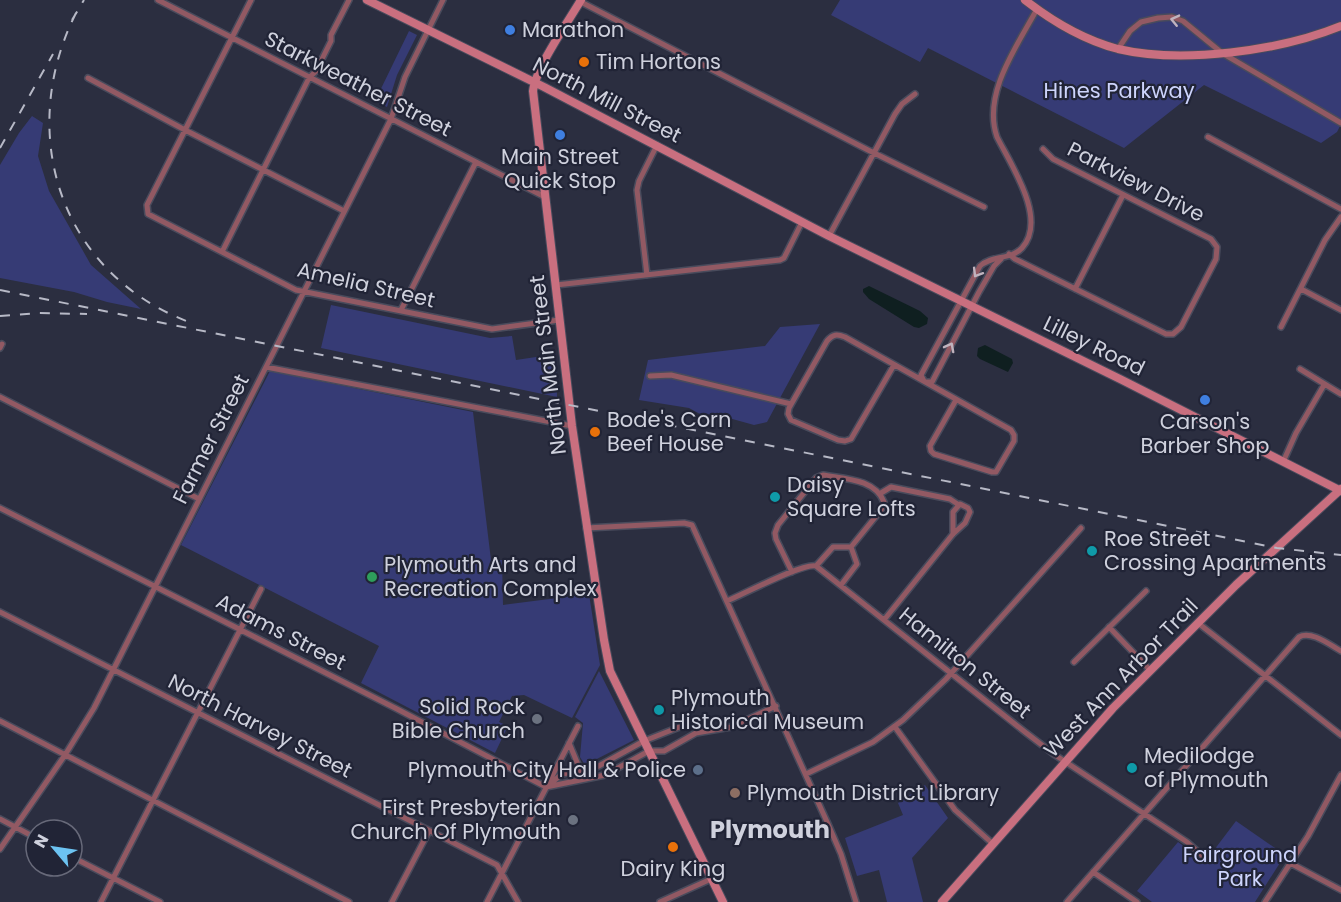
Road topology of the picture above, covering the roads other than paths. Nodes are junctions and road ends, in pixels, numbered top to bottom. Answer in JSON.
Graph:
{"nodes":[{"id":1,"x":158,"y":0,"type":"edge"},
{"id":2,"x":251,"y":0,"type":"edge"},
{"id":3,"x":349,"y":0,"type":"edge"},
{"id":4,"x":367,"y":0,"type":"edge"},
{"id":5,"x":444,"y":0,"type":"edge"},
{"id":6,"x":580,"y":0,"type":"edge"},
{"id":7,"x":1025,"y":0,"type":"edge"},
{"id":8,"x":1037,"y":9,"type":"junction"},
{"id":9,"x":1341,"y":26,"type":"edge"},
{"id":10,"x":428,"y":31,"type":"junction"},
{"id":11,"x":232,"y":39,"type":"junction"},
{"id":12,"x":1118,"y":49,"type":"junction"},
{"id":13,"x":1222,"y":53,"type":"junction"},
{"id":14,"x":88,"y":78,"type":"dead end"},
{"id":15,"x":309,"y":78,"type":"junction"},
{"id":16,"x":534,"y":82,"type":"junction"},
{"id":17,"x":915,"y":94,"type":"dead end"},
{"id":18,"x":391,"y":119,"type":"junction"},
{"id":19,"x":1341,"y":123,"type":"edge"},
{"id":20,"x":185,"y":130,"type":"junction"},
{"id":21,"x":1208,"y":137,"type":"dead end"},
{"id":22,"x":657,"y":146,"type":"junction"},
{"id":23,"x":1043,"y":149,"type":"dead end"},
{"id":24,"x":873,"y":152,"type":"junction"},
{"id":25,"x":476,"y":162,"type":"junction"},
{"id":26,"x":263,"y":170,"type":"junction"},
{"id":27,"x":1124,"y":195,"type":"junction"},
{"id":28,"x":544,"y":197,"type":"junction"},
{"id":29,"x":984,"y":207,"type":"dead end"},
{"id":30,"x":1341,"y":209,"type":"edge"},
{"id":31,"x":344,"y":210,"type":"junction"},
{"id":32,"x":1341,"y":217,"type":"edge"},
{"id":33,"x":802,"y":222,"type":"junction"},
{"id":34,"x":829,"y":236,"type":"junction"},
{"id":35,"x":222,"y":252,"type":"junction"},
{"id":36,"x":1010,"y":254,"type":"junction"},
{"id":37,"x":1002,"y":257,"type":"junction"},
{"id":38,"x":647,"y":275,"type":"junction"},
{"id":39,"x":555,"y":285,"type":"junction"},
{"id":40,"x":1075,"y":289,"type":"junction"},
{"id":41,"x":1300,"y":289,"type":"junction"},
{"id":42,"x":304,"y":291,"type":"junction"},
{"id":43,"x":962,"y":301,"type":"junction"},
{"id":44,"x":972,"y":306,"type":"junction"},
{"id":45,"x":401,"y":310,"type":"junction"},
{"id":46,"x":1341,"y":310,"type":"edge"},
{"id":47,"x":559,"y":320,"type":"junction"},
{"id":48,"x":1281,"y":327,"type":"dead end"},
{"id":49,"x":894,"y":365,"type":"junction"},
{"id":50,"x":266,"y":367,"type":"junction"},
{"id":51,"x":1300,"y":369,"type":"dead end"},
{"id":52,"x":650,"y":376,"type":"dead end"},
{"id":53,"x":924,"y":381,"type":"junction"},
{"id":54,"x":1324,"y":385,"type":"junction"},
{"id":55,"x":1341,"y":394,"type":"edge"},
{"id":56,"x":0,"y":397,"type":"edge"},
{"id":57,"x":956,"y":400,"type":"junction"},
{"id":58,"x":792,"y":404,"type":"junction"},
{"id":59,"x":572,"y":426,"type":"junction"},
{"id":60,"x":1284,"y":462,"type":"junction"},
{"id":61,"x":1340,"y":490,"type":"edge"},
{"id":62,"x":880,"y":493,"type":"junction"},
{"id":63,"x":199,"y":499,"type":"junction"},
{"id":64,"x":959,"y":505,"type":"junction"},
{"id":65,"x":0,"y":508,"type":"edge"},
{"id":66,"x":586,"y":528,"type":"junction"},
{"id":67,"x":1081,"y":528,"type":"dead end"},
{"id":68,"x":952,"y":534,"type":"junction"},
{"id":69,"x":851,"y":547,"type":"junction"},
{"id":70,"x":816,"y":566,"type":"junction"},
{"id":71,"x":792,"y":572,"type":"junction"},
{"id":72,"x":841,"y":585,"type":"junction"},
{"id":73,"x":155,"y":587,"type":"junction"},
{"id":74,"x":261,"y":588,"type":"dead end"},
{"id":75,"x":1146,"y":591,"type":"dead end"},
{"id":76,"x":727,"y":602,"type":"junction"},
{"id":77,"x":0,"y":612,"type":"edge"},
{"id":78,"x":884,"y":620,"type":"junction"},
{"id":79,"x":1198,"y":623,"type":"junction"},
{"id":80,"x":1110,"y":627,"type":"junction"},
{"id":81,"x":239,"y":630,"type":"junction"},
{"id":82,"x":1341,"y":651,"type":"edge"},
{"id":83,"x":1074,"y":662,"type":"dead end"},
{"id":84,"x":113,"y":669,"type":"junction"},
{"id":85,"x":1150,"y":670,"type":"junction"},
{"id":86,"x":951,"y":673,"type":"junction"},
{"id":87,"x":1265,"y":676,"type":"junction"},
{"id":88,"x":776,"y":706,"type":"junction"},
{"id":89,"x":198,"y":713,"type":"junction"},
{"id":90,"x":0,"y":721,"type":"edge"},
{"id":91,"x":578,"y":726,"type":"dead end"},
{"id":92,"x":895,"y":727,"type":"junction"},
{"id":93,"x":716,"y":730,"type":"junction"},
{"id":94,"x":1341,"y":734,"type":"edge"},
{"id":95,"x":644,"y":741,"type":"junction"},
{"id":96,"x":569,"y":742,"type":"junction"},
{"id":97,"x":649,"y":751,"type":"junction"},
{"id":98,"x":65,"y":755,"type":"junction"},
{"id":99,"x":1065,"y":761,"type":"junction"},
{"id":100,"x":581,"y":769,"type":"junction"},
{"id":101,"x":806,"y":774,"type":"junction"},
{"id":102,"x":1341,"y":775,"type":"edge"},
{"id":103,"x":584,"y":779,"type":"junction"},
{"id":104,"x":546,"y":787,"type":"junction"},
{"id":105,"x":153,"y":801,"type":"junction"},
{"id":106,"x":1144,"y":813,"type":"junction"},
{"id":107,"x":0,"y":819,"type":"edge"},
{"id":108,"x":15,"y":827,"type":"junction"},
{"id":109,"x":429,"y":831,"type":"junction"},
{"id":110,"x":24,"y":832,"type":"edge"},
{"id":111,"x":993,"y":844,"type":"junction"},
{"id":112,"x":0,"y":849,"type":"edge"},
{"id":113,"x":1205,"y":858,"type":"dead end"},
{"id":114,"x":84,"y":862,"type":"edge"},
{"id":115,"x":1290,"y":863,"type":"junction"},
{"id":116,"x":1093,"y":872,"type":"junction"},
{"id":117,"x":501,"y":874,"type":"junction"},
{"id":118,"x":113,"y":878,"type":"junction"},
{"id":119,"x":711,"y":879,"type":"junction"},
{"id":120,"x":1341,"y":890,"type":"edge"},
{"id":121,"x":101,"y":902,"type":"edge"},
{"id":122,"x":160,"y":902,"type":"edge"},
{"id":123,"x":349,"y":902,"type":"edge"},
{"id":124,"x":392,"y":902,"type":"edge"},
{"id":125,"x":487,"y":902,"type":"edge"},
{"id":126,"x":518,"y":902,"type":"edge"},
{"id":127,"x":660,"y":902,"type":"edge"},
{"id":128,"x":723,"y":902,"type":"edge"},
{"id":129,"x":856,"y":902,"type":"edge"},
{"id":130,"x":942,"y":902,"type":"edge"},
{"id":131,"x":1067,"y":902,"type":"edge"},
{"id":132,"x":1137,"y":902,"type":"edge"},
{"id":133,"x":1265,"y":902,"type":"edge"}],
"edges":[{"from":1,"to":11,"type":"street","name":"Starkweather Street"},
{"from":2,"to":11,"type":"street"},
{"from":3,"to":15,"type":"street"},
{"from":4,"to":10,"type":"street","name":"North Mill Street"},
{"from":5,"to":10,"type":"street","name":"Farmer Street"},
{"from":6,"to":16,"type":"street"},
{"from":6,"to":24,"type":"street"},
{"from":7,"to":8,"type":"street"},
{"from":8,"to":12,"type":"street"},
{"from":8,"to":36,"type":"street"},
{"from":9,"to":13,"type":"street"},
{"from":10,"to":16,"type":"street","name":"North Mill Street"},
{"from":10,"to":18,"type":"street","name":"Farmer Street"},
{"from":11,"to":15,"type":"street","name":"Starkweather Street"},
{"from":11,"to":20,"type":"street"},
{"from":12,"to":13,"type":"street"},
{"from":13,"to":12,"type":"street","one_way":true},
{"from":13,"to":19,"type":"street"},
{"from":14,"to":20,"type":"street"},
{"from":15,"to":18,"type":"street","name":"Starkweather Street"},
{"from":15,"to":26,"type":"street"},
{"from":16,"to":22,"type":"street","name":"North Mill Street"},
{"from":16,"to":28,"type":"street","name":"North Main Street"},
{"from":17,"to":24,"type":"street"},
{"from":18,"to":25,"type":"street","name":"Starkweather Street"},
{"from":18,"to":31,"type":"street","name":"Farmer Street"},
{"from":20,"to":26,"type":"street"},
{"from":20,"to":35,"type":"street","name":"Amelia Street"},
{"from":21,"to":30,"type":"street"},
{"from":22,"to":33,"type":"street","name":"North Mill Street"},
{"from":22,"to":38,"type":"street"},
{"from":23,"to":27,"type":"street","name":"Parkview Drive"},
{"from":24,"to":29,"type":"street"},
{"from":24,"to":34,"type":"street"},
{"from":25,"to":28,"type":"street","name":"Starkweather Street"},
{"from":25,"to":45,"type":"street"},
{"from":26,"to":31,"type":"street"},
{"from":26,"to":35,"type":"street"},
{"from":27,"to":40,"type":"street"},
{"from":27,"to":40,"type":"street","name":"Parkview Drive"},
{"from":28,"to":39,"type":"street","name":"North Main Street"},
{"from":31,"to":42,"type":"street","name":"Farmer Street"},
{"from":32,"to":41,"type":"street"},
{"from":33,"to":34,"type":"street","name":"North Mill Street"},
{"from":33,"to":38,"type":"street"},
{"from":34,"to":43,"type":"street","name":"Lilley Road"},
{"from":35,"to":42,"type":"street","name":"Amelia Street"},
{"from":36,"to":37,"type":"street"},
{"from":36,"to":40,"type":"street","name":"Parkview Drive"},
{"from":37,"to":43,"type":"street","one_way":true},
{"from":37,"to":44,"type":"street"},
{"from":38,"to":39,"type":"street"},
{"from":39,"to":47,"type":"street","name":"North Main Street"},
{"from":41,"to":46,"type":"street"},
{"from":41,"to":48,"type":"street"},
{"from":42,"to":45,"type":"street","name":"Amelia Street"},
{"from":42,"to":50,"type":"street","name":"Farmer Street"},
{"from":43,"to":44,"type":"street","name":"Lilley Road"},
{"from":43,"to":53,"type":"street"},
{"from":53,"to":44,"type":"street","one_way":true},
{"from":44,"to":60,"type":"street","name":"Lilley Road"},
{"from":45,"to":47,"type":"street","name":"Amelia Street"},
{"from":47,"to":59,"type":"street","name":"North Main Street"},
{"from":49,"to":53,"type":"street"},
{"from":49,"to":58,"type":"street"},
{"from":49,"to":58,"type":"street"},
{"from":50,"to":59,"type":"street"},
{"from":50,"to":63,"type":"street","name":"Farmer Street"},
{"from":51,"to":54,"type":"street"},
{"from":52,"to":58,"type":"street"},
{"from":53,"to":57,"type":"street"},
{"from":54,"to":55,"type":"street"},
{"from":54,"to":60,"type":"street"},
{"from":56,"to":63,"type":"street"},
{"from":57,"to":57,"type":"street"},
{"from":59,"to":66,"type":"street","name":"North Main Street"},
{"from":60,"to":61,"type":"street","name":"Lilley Road"},
{"from":61,"to":79,"type":"street","name":"West Ann Arbor Trail"},
{"from":62,"to":64,"type":"street"},
{"from":62,"to":69,"type":"street"},
{"from":62,"to":71,"type":"street"},
{"from":63,"to":73,"type":"street","name":"Farmer Street"},
{"from":64,"to":68,"type":"street"},
{"from":64,"to":68,"type":"street"},
{"from":65,"to":73,"type":"street","name":"Adams Street"},
{"from":66,"to":76,"type":"street"},
{"from":66,"to":95,"type":"street","name":"North Main Street"},
{"from":67,"to":86,"type":"street"},
{"from":68,"to":78,"type":"street"},
{"from":69,"to":70,"type":"street"},
{"from":69,"to":72,"type":"street"},
{"from":70,"to":71,"type":"street"},
{"from":70,"to":72,"type":"street","name":"Hamilton Street"},
{"from":71,"to":76,"type":"street"},
{"from":72,"to":78,"type":"street","name":"Hamilton Street"},
{"from":73,"to":81,"type":"street","name":"Adams Street"},
{"from":73,"to":84,"type":"street","name":"Farmer Street"},
{"from":74,"to":81,"type":"street"},
{"from":75,"to":80,"type":"street"},
{"from":76,"to":88,"type":"street"},
{"from":77,"to":84,"type":"street","name":"North Harvey Street"},
{"from":78,"to":86,"type":"street","name":"Hamilton Street"},
{"from":79,"to":85,"type":"street","name":"West Ann Arbor Trail"},
{"from":79,"to":87,"type":"street"},
{"from":80,"to":83,"type":"street"},
{"from":80,"to":85,"type":"street"},
{"from":81,"to":89,"type":"street"},
{"from":81,"to":104,"type":"street","name":"Adams Street"},
{"from":82,"to":87,"type":"street"},
{"from":84,"to":89,"type":"street","name":"North Harvey Street"},
{"from":84,"to":98,"type":"street","name":"Farmer Street"},
{"from":85,"to":99,"type":"street","name":"West Ann Arbor Trail"},
{"from":86,"to":92,"type":"street"},
{"from":86,"to":99,"type":"street","name":"Hamilton Street"},
{"from":87,"to":94,"type":"street"},
{"from":87,"to":106,"type":"street"},
{"from":88,"to":93,"type":"street"},
{"from":88,"to":101,"type":"street"},
{"from":89,"to":105,"type":"street"},
{"from":89,"to":109,"type":"street","name":"North Harvey Street"},
{"from":90,"to":98,"type":"street"},
{"from":91,"to":96,"type":"street"},
{"from":92,"to":101,"type":"street"},
{"from":92,"to":111,"type":"street"},
{"from":93,"to":95,"type":"street"},
{"from":93,"to":97,"type":"street"},
{"from":95,"to":97,"type":"street","name":"North Main Street"},
{"from":95,"to":100,"type":"street"},
{"from":96,"to":100,"type":"street"},
{"from":96,"to":104,"type":"street"},
{"from":97,"to":103,"type":"street"},
{"from":97,"to":119,"type":"street","name":"North Main Street"},
{"from":98,"to":105,"type":"street"},
{"from":98,"to":108,"type":"street","name":"Farmer Street"},
{"from":99,"to":106,"type":"street","name":"Hamilton Street"},
{"from":99,"to":111,"type":"street","name":"West Ann Arbor Trail"},
{"from":100,"to":103,"type":"street"},
{"from":100,"to":104,"type":"street"},
{"from":101,"to":129,"type":"street"},
{"from":102,"to":115,"type":"street"},
{"from":103,"to":104,"type":"street"},
{"from":104,"to":117,"type":"street"},
{"from":105,"to":118,"type":"street"},
{"from":105,"to":123,"type":"street"},
{"from":106,"to":113,"type":"street","name":"Hamilton Street"},
{"from":106,"to":116,"type":"street"},
{"from":107,"to":108,"type":"street"},
{"from":108,"to":110,"type":"street"},
{"from":108,"to":112,"type":"street","name":"Farmer Street"},
{"from":109,"to":117,"type":"street","name":"North Harvey Street"},
{"from":109,"to":124,"type":"street"},
{"from":111,"to":130,"type":"street","name":"West Ann Arbor Trail"},
{"from":114,"to":118,"type":"street"},
{"from":115,"to":120,"type":"street"},
{"from":115,"to":133,"type":"street"},
{"from":116,"to":131,"type":"street"},
{"from":116,"to":132,"type":"street"},
{"from":117,"to":125,"type":"street"},
{"from":117,"to":126,"type":"street","name":"North Harvey Street"},
{"from":118,"to":121,"type":"street"},
{"from":118,"to":122,"type":"street"},
{"from":119,"to":127,"type":"street"},
{"from":119,"to":128,"type":"street","name":"North Main Street"}]}
